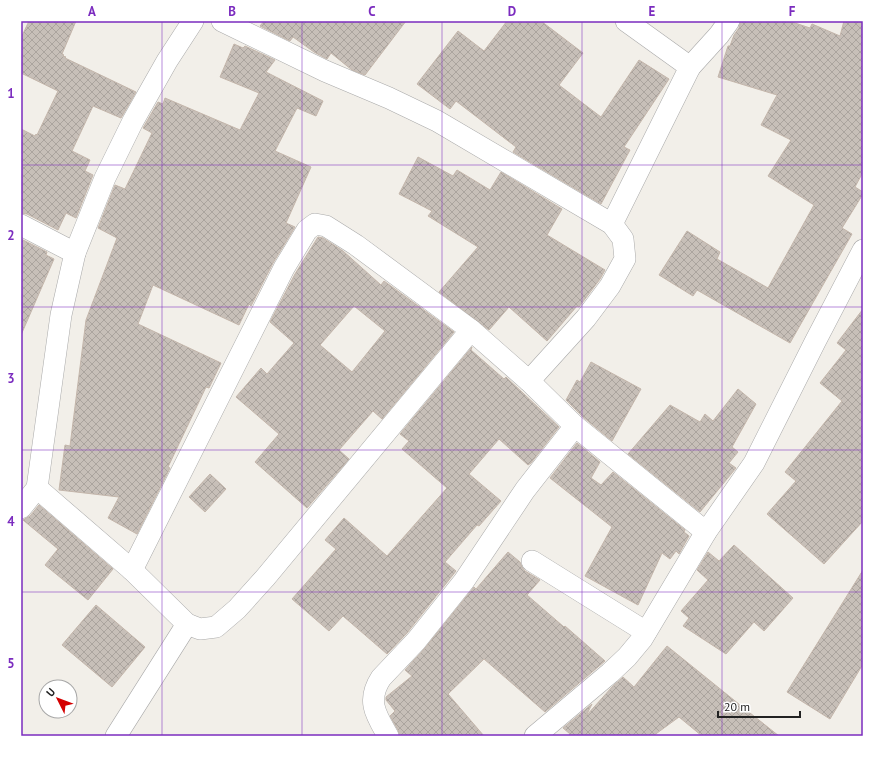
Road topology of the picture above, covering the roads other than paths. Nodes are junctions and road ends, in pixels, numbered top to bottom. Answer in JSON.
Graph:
{"nodes":[{"id":1,"x":193,"y":21,"type":"edge"},
{"id":2,"x":222,"y":21,"type":"edge"},
{"id":3,"x":626,"y":21,"type":"edge"},
{"id":4,"x":729,"y":21,"type":"edge"},
{"id":5,"x":690,"y":66,"type":"junction"},
{"id":6,"x":612,"y":224,"type":"junction"},
{"id":7,"x":21,"y":226,"type":"edge"},
{"id":8,"x":863,"y":250,"type":"edge"},
{"id":9,"x":75,"y":253,"type":"junction"},
{"id":10,"x":471,"y":330,"type":"junction"},
{"id":11,"x":529,"y":381,"type":"junction"},
{"id":12,"x":575,"y":426,"type":"junction"},
{"id":13,"x":37,"y":488,"type":"junction"},
{"id":14,"x":21,"y":508,"type":"edge"},
{"id":15,"x":706,"y":532,"type":"junction"},
{"id":16,"x":532,"y":561,"type":"dead end"},
{"id":17,"x":132,"y":570,"type":"junction"},
{"id":18,"x":187,"y":624,"type":"junction"},
{"id":19,"x":646,"y":632,"type":"junction"},
{"id":20,"x":116,"y":736,"type":"edge"},
{"id":21,"x":388,"y":736,"type":"edge"},
{"id":22,"x":535,"y":736,"type":"edge"}],
"edges":[{"from":1,"to":9,"type":"street"},
{"from":2,"to":6,"type":"street"},
{"from":3,"to":5,"type":"street"},
{"from":4,"to":5,"type":"street"},
{"from":5,"to":6,"type":"street"},
{"from":6,"to":11,"type":"street"},
{"from":7,"to":9,"type":"street"},
{"from":8,"to":15,"type":"street"},
{"from":9,"to":13,"type":"street"},
{"from":10,"to":11,"type":"street"},
{"from":10,"to":17,"type":"street"},
{"from":10,"to":18,"type":"street"},
{"from":11,"to":12,"type":"street"},
{"from":12,"to":15,"type":"street"},
{"from":12,"to":21,"type":"street"},
{"from":13,"to":14,"type":"street"},
{"from":13,"to":17,"type":"street"},
{"from":15,"to":19,"type":"street"},
{"from":16,"to":19,"type":"street"},
{"from":17,"to":18,"type":"street"},
{"from":18,"to":20,"type":"street"},
{"from":19,"to":22,"type":"street"}]}
